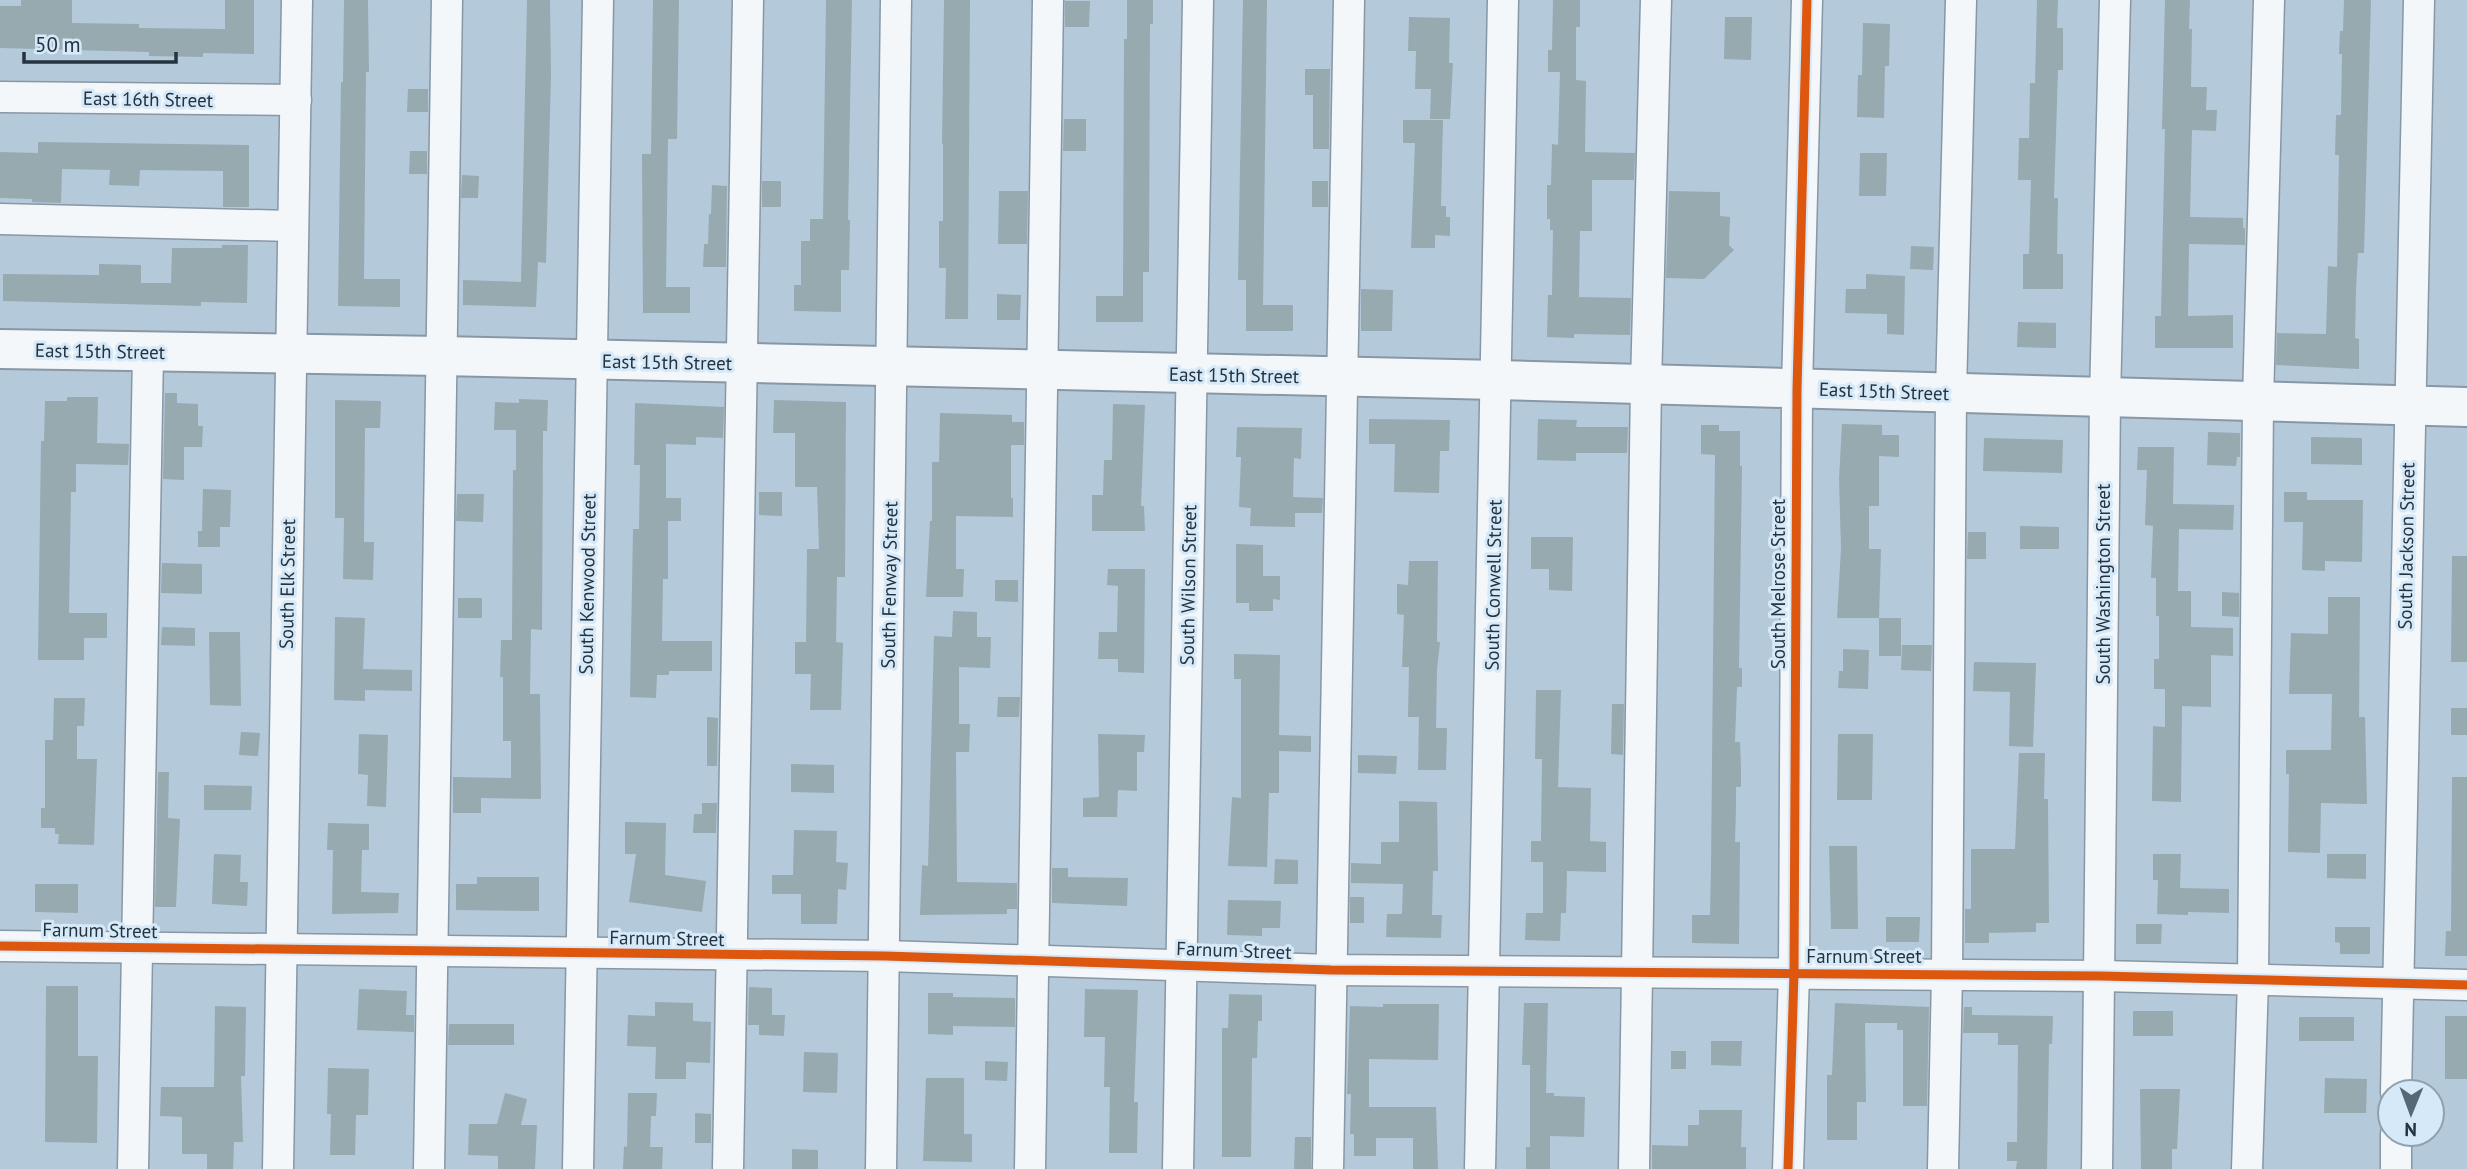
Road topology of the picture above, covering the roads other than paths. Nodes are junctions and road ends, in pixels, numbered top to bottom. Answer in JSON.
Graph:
{"nodes":[{"id":1,"x":298,"y":0,"type":"edge"},
{"id":2,"x":447,"y":0,"type":"edge"},
{"id":3,"x":598,"y":0,"type":"edge"},
{"id":4,"x":748,"y":0,"type":"edge"},
{"id":5,"x":896,"y":0,"type":"edge"},
{"id":6,"x":1048,"y":0,"type":"edge"},
{"id":7,"x":1198,"y":0,"type":"edge"},
{"id":8,"x":1349,"y":0,"type":"edge"},
{"id":9,"x":1503,"y":0,"type":"edge"},
{"id":10,"x":1656,"y":0,"type":"edge"},
{"id":11,"x":1807,"y":0,"type":"edge"},
{"id":12,"x":1961,"y":0,"type":"edge"},
{"id":13,"x":2115,"y":0,"type":"edge"},
{"id":14,"x":2269,"y":0,"type":"edge"},
{"id":15,"x":2419,"y":0,"type":"edge"},
{"id":16,"x":0,"y":97,"type":"edge"},
{"id":17,"x":296,"y":100,"type":"junction"},
{"id":18,"x":0,"y":219,"type":"edge"},
{"id":19,"x":292,"y":226,"type":"junction"},
{"id":20,"x":0,"y":349,"type":"edge"},
{"id":21,"x":148,"y":353,"type":"junction"},
{"id":22,"x":290,"y":355,"type":"junction"},
{"id":23,"x":441,"y":356,"type":"junction"},
{"id":24,"x":591,"y":360,"type":"junction"},
{"id":25,"x":743,"y":363,"type":"junction"},
{"id":26,"x":891,"y":367,"type":"junction"},
{"id":27,"x":1042,"y":370,"type":"junction"},
{"id":28,"x":1192,"y":374,"type":"junction"},
{"id":29,"x":1342,"y":377,"type":"junction"},
{"id":30,"x":1497,"y":380,"type":"junction"},
{"id":31,"x":1646,"y":385,"type":"junction"},
{"id":32,"x":1797,"y":389,"type":"junction"},
{"id":33,"x":1951,"y":393,"type":"junction"},
{"id":34,"x":2105,"y":398,"type":"junction"},
{"id":35,"x":2258,"y":401,"type":"junction"},
{"id":36,"x":2409,"y":406,"type":"junction"},
{"id":37,"x":2467,"y":407,"type":"edge"},
{"id":38,"x":0,"y":946,"type":"edge"},
{"id":39,"x":138,"y":948,"type":"junction"},
{"id":40,"x":282,"y":948,"type":"junction"},
{"id":41,"x":433,"y":950,"type":"junction"},
{"id":42,"x":581,"y":954,"type":"junction"},
{"id":43,"x":732,"y":956,"type":"junction"},
{"id":44,"x":885,"y":956,"type":"junction"},
{"id":45,"x":1032,"y":963,"type":"junction"},
{"id":46,"x":1181,"y":966,"type":"junction"},
{"id":47,"x":1331,"y":970,"type":"junction"},
{"id":48,"x":1485,"y":970,"type":"junction"},
{"id":49,"x":1638,"y":972,"type":"junction"},
{"id":50,"x":1794,"y":973,"type":"junction"},
{"id":51,"x":1947,"y":974,"type":"junction"},
{"id":52,"x":2101,"y":976,"type":"junction"},
{"id":53,"x":2253,"y":979,"type":"junction"},
{"id":54,"x":2398,"y":984,"type":"junction"},
{"id":55,"x":2467,"y":985,"type":"edge"},
{"id":56,"x":2396,"y":1078,"type":"edge"},
{"id":57,"x":2396,"y":1148,"type":"edge"},
{"id":58,"x":133,"y":1169,"type":"edge"},
{"id":59,"x":278,"y":1169,"type":"edge"},
{"id":60,"x":429,"y":1169,"type":"edge"},
{"id":61,"x":578,"y":1169,"type":"edge"},
{"id":62,"x":728,"y":1169,"type":"edge"},
{"id":63,"x":881,"y":1169,"type":"edge"},
{"id":64,"x":1030,"y":1169,"type":"edge"},
{"id":65,"x":1178,"y":1169,"type":"edge"},
{"id":66,"x":1328,"y":1169,"type":"edge"},
{"id":67,"x":1480,"y":1169,"type":"edge"},
{"id":68,"x":1634,"y":1169,"type":"edge"},
{"id":69,"x":1788,"y":1169,"type":"edge"},
{"id":70,"x":1943,"y":1169,"type":"edge"},
{"id":71,"x":2097,"y":1169,"type":"edge"},
{"id":72,"x":2247,"y":1169,"type":"edge"},
{"id":73,"x":2396,"y":1169,"type":"edge"}],
"edges":[{"from":1,"to":17,"type":"street","name":"South Elk Street"},
{"from":2,"to":23,"type":"street"},
{"from":3,"to":24,"type":"street","name":"South Kenwood Street"},
{"from":4,"to":25,"type":"street"},
{"from":5,"to":26,"type":"street","name":"South Fenway Street"},
{"from":6,"to":27,"type":"street"},
{"from":7,"to":28,"type":"street","name":"South Wilson Street"},
{"from":8,"to":29,"type":"street"},
{"from":9,"to":30,"type":"street","name":"South Conwell Street"},
{"from":10,"to":31,"type":"street"},
{"from":11,"to":32,"type":"street","name":"South Melrose Street"},
{"from":12,"to":33,"type":"street"},
{"from":13,"to":34,"type":"street","name":"South Washington Street"},
{"from":14,"to":35,"type":"street"},
{"from":15,"to":36,"type":"street","name":"South Jackson Street"},
{"from":16,"to":17,"type":"street","name":"East 16th Street"},
{"from":17,"to":19,"type":"street","name":"South Elk Street"},
{"from":18,"to":19,"type":"street"},
{"from":19,"to":22,"type":"street","name":"South Elk Street"},
{"from":20,"to":21,"type":"main road","name":"East 15th Street"},
{"from":21,"to":22,"type":"main road","name":"East 15th Street"},
{"from":21,"to":39,"type":"street"},
{"from":22,"to":23,"type":"main road","name":"East 15th Street"},
{"from":22,"to":40,"type":"street","name":"South Elk Street"},
{"from":23,"to":24,"type":"main road","name":"East 15th Street"},
{"from":23,"to":41,"type":"street"},
{"from":24,"to":25,"type":"main road","name":"East 15th Street"},
{"from":24,"to":42,"type":"street","name":"South Kenwood Street"},
{"from":25,"to":26,"type":"main road","name":"East 15th Street"},
{"from":25,"to":43,"type":"street"},
{"from":26,"to":27,"type":"main road","name":"East 15th Street"},
{"from":26,"to":44,"type":"street","name":"South Fenway Street"},
{"from":27,"to":28,"type":"main road","name":"East 15th Street"},
{"from":27,"to":45,"type":"street"},
{"from":28,"to":29,"type":"main road","name":"East 15th Street"},
{"from":28,"to":46,"type":"street","name":"South Wilson Street"},
{"from":29,"to":30,"type":"main road","name":"East 15th Street"},
{"from":29,"to":47,"type":"street"},
{"from":30,"to":31,"type":"main road","name":"East 15th Street"},
{"from":30,"to":48,"type":"street","name":"South Conwell Street"},
{"from":31,"to":32,"type":"main road","name":"East 15th Street"},
{"from":31,"to":49,"type":"street"},
{"from":32,"to":33,"type":"main road","name":"East 15th Street"},
{"from":32,"to":50,"type":"street","name":"South Melrose Street"},
{"from":33,"to":34,"type":"main road","name":"East 15th Street"},
{"from":33,"to":51,"type":"street"},
{"from":34,"to":35,"type":"main road","name":"East 15th Street"},
{"from":34,"to":52,"type":"street","name":"South Washington Street"},
{"from":35,"to":36,"type":"main road","name":"East 15th Street"},
{"from":35,"to":53,"type":"street"},
{"from":36,"to":37,"type":"main road","name":"East 15th Street"},
{"from":36,"to":54,"type":"street","name":"South Jackson Street"},
{"from":38,"to":39,"type":"street","name":"Farnum Street"},
{"from":39,"to":40,"type":"street","name":"Farnum Street"},
{"from":39,"to":58,"type":"street"},
{"from":40,"to":41,"type":"street","name":"Farnum Street"},
{"from":40,"to":59,"type":"street","name":"South Elk Street"},
{"from":41,"to":42,"type":"street","name":"Farnum Street"},
{"from":41,"to":60,"type":"street"},
{"from":42,"to":43,"type":"street","name":"Farnum Street"},
{"from":42,"to":61,"type":"street","name":"South Kenwood Street"},
{"from":43,"to":44,"type":"street","name":"Farnum Street"},
{"from":43,"to":62,"type":"street"},
{"from":44,"to":45,"type":"street","name":"Farnum Street"},
{"from":44,"to":63,"type":"street","name":"South Fenway Street"},
{"from":45,"to":46,"type":"street","name":"Farnum Street"},
{"from":45,"to":64,"type":"street"},
{"from":46,"to":47,"type":"street","name":"Farnum Street"},
{"from":46,"to":65,"type":"street","name":"South Wilson Street"},
{"from":47,"to":48,"type":"street","name":"Farnum Street"},
{"from":47,"to":66,"type":"street"},
{"from":48,"to":49,"type":"street","name":"Farnum Street"},
{"from":48,"to":67,"type":"street","name":"South Conwell Street"},
{"from":49,"to":50,"type":"street","name":"Farnum Street"},
{"from":49,"to":68,"type":"street"},
{"from":50,"to":51,"type":"street","name":"Farnum Street"},
{"from":50,"to":69,"type":"street","name":"South Melrose Street"},
{"from":51,"to":52,"type":"street","name":"Farnum Street"},
{"from":51,"to":70,"type":"street"},
{"from":52,"to":53,"type":"street","name":"Farnum Street"},
{"from":52,"to":71,"type":"street","name":"South Washington Street"},
{"from":53,"to":54,"type":"street","name":"Farnum Street"},
{"from":53,"to":72,"type":"street"},
{"from":54,"to":55,"type":"street","name":"Farnum Street"},
{"from":54,"to":56,"type":"street","name":"South Jackson Street"},
{"from":57,"to":73,"type":"street"}]}
